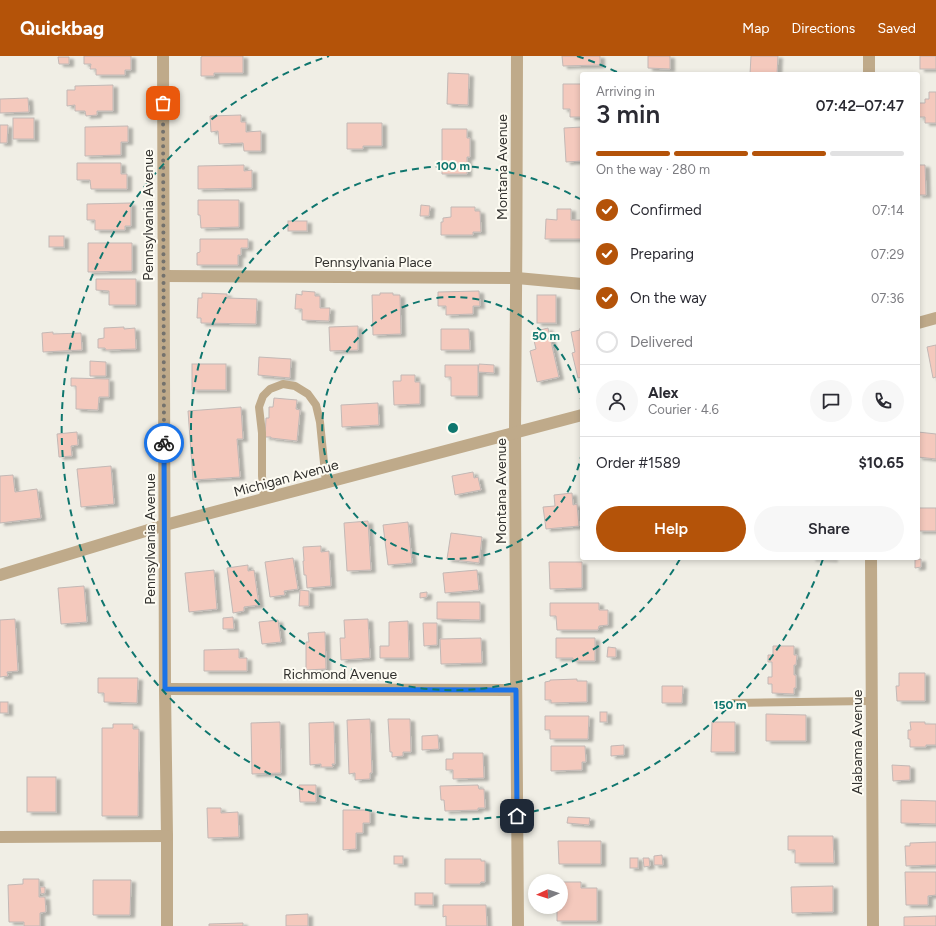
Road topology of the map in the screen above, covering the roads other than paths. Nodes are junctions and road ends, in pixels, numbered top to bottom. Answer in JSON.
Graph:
{"nodes":[{"id":1,"x":163,"y":56,"type":"edge"},
{"id":2,"x":517,"y":56,"type":"edge"},
{"id":3,"x":869,"y":56,"type":"edge"},
{"id":4,"x":869,"y":72,"type":"edge"},
{"id":5,"x":164,"y":276,"type":"junction"},
{"id":6,"x":517,"y":278,"type":"junction"},
{"id":7,"x":580,"y":284,"type":"edge"},
{"id":8,"x":936,"y":318,"type":"edge"},
{"id":9,"x":920,"y":322,"type":"edge"},
{"id":10,"x":580,"y":416,"type":"edge"},
{"id":11,"x":516,"y":433,"type":"junction"},
{"id":12,"x":326,"y":482,"type":"junction"},
{"id":13,"x":264,"y":499,"type":"junction"},
{"id":14,"x":165,"y":525,"type":"junction"},
{"id":15,"x":871,"y":560,"type":"edge"},
{"id":16,"x":0,"y":575,"type":"edge"},
{"id":17,"x":165,"y":689,"type":"junction"},
{"id":18,"x":516,"y":690,"type":"junction"},
{"id":19,"x":871,"y":701,"type":"junction"},
{"id":20,"x":732,"y":703,"type":"dead end"},
{"id":21,"x":167,"y":836,"type":"junction"},
{"id":22,"x":0,"y":837,"type":"edge"},
{"id":23,"x":167,"y":926,"type":"edge"},
{"id":24,"x":518,"y":926,"type":"edge"},
{"id":25,"x":873,"y":926,"type":"edge"}],
"edges":[{"from":1,"to":5,"type":"street","name":"Pennsylvania Avenue"},
{"from":2,"to":6,"type":"street","name":"Montana Avenue"},
{"from":3,"to":4,"type":"street"},
{"from":5,"to":6,"type":"street","name":"Pennsylvania Place"},
{"from":5,"to":14,"type":"street","name":"Pennsylvania Avenue"},
{"from":6,"to":7,"type":"street","name":"Pennsylvania Place"},
{"from":6,"to":11,"type":"street","name":"Montana Avenue"},
{"from":8,"to":9,"type":"street"},
{"from":10,"to":11,"type":"street","name":"Michigan Avenue"},
{"from":11,"to":12,"type":"street","name":"Michigan Avenue"},
{"from":11,"to":18,"type":"street","name":"Montana Avenue"},
{"from":12,"to":13,"type":"street","name":"Michigan Avenue"},
{"from":12,"to":13,"type":"lane"},
{"from":13,"to":14,"type":"street","name":"Michigan Avenue"},
{"from":14,"to":16,"type":"street","name":"Michigan Avenue"},
{"from":14,"to":17,"type":"street","name":"Pennsylvania Avenue"},
{"from":15,"to":19,"type":"street","name":"Alabama Avenue"},
{"from":17,"to":18,"type":"street","name":"Richmond Avenue"},
{"from":17,"to":21,"type":"street","name":"Pennsylvania Avenue"},
{"from":18,"to":24,"type":"street","name":"Montana Avenue"},
{"from":19,"to":20,"type":"lane"},
{"from":19,"to":25,"type":"street","name":"Alabama Avenue"},
{"from":21,"to":22,"type":"street"},
{"from":21,"to":23,"type":"street","name":"Pennsylvania Avenue"}]}
